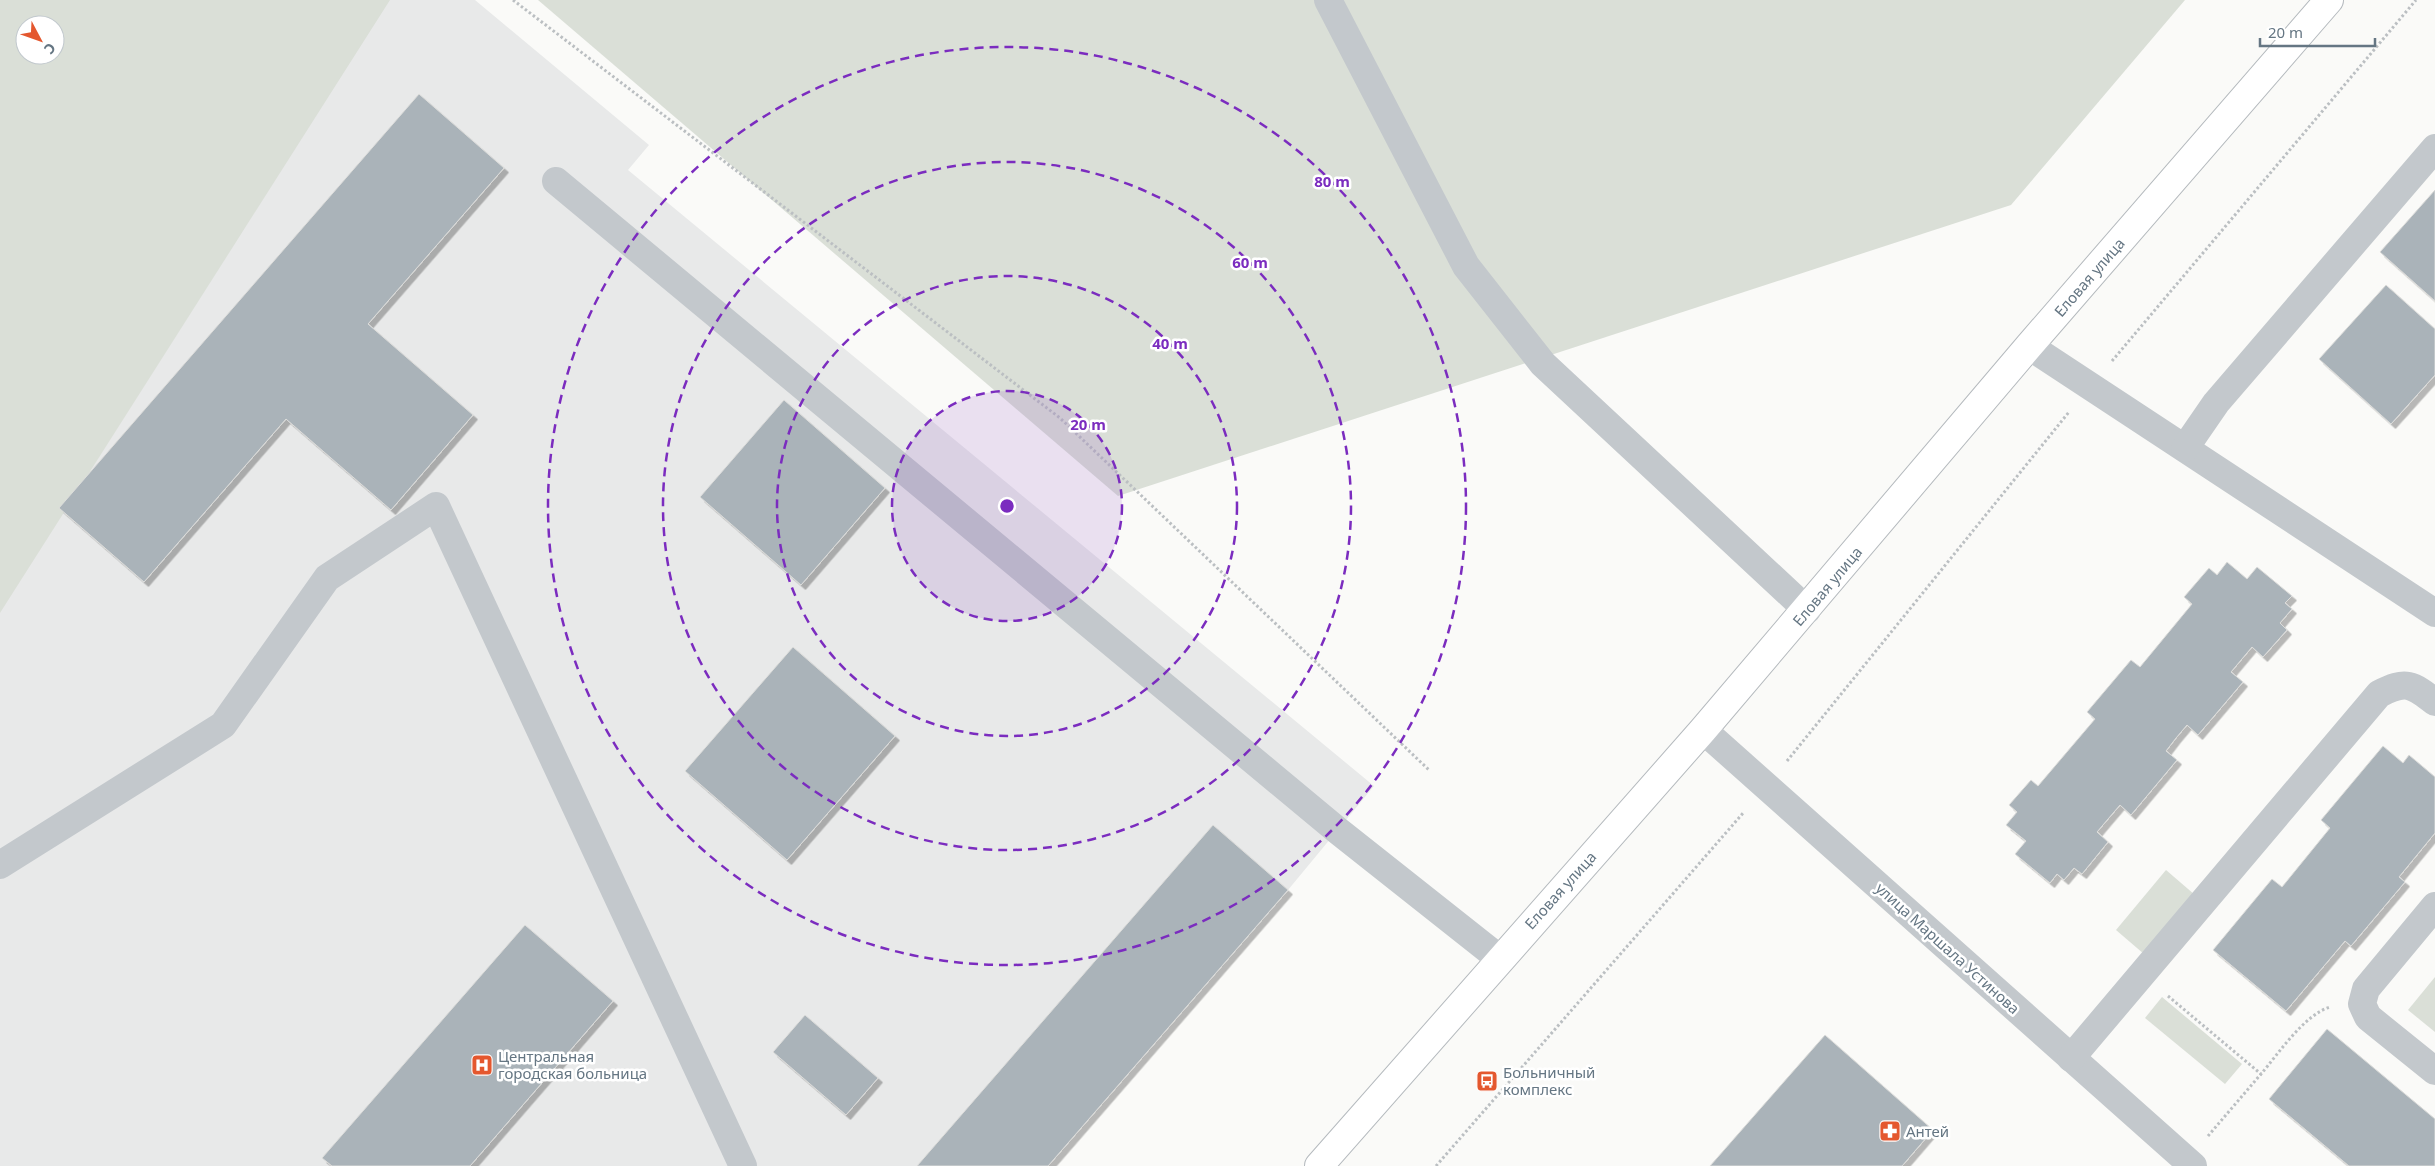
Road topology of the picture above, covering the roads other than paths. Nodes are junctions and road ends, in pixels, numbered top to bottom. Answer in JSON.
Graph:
{"nodes":[{"id":1,"x":1328,"y":0,"type":"edge"},
{"id":2,"x":2329,"y":0,"type":"edge"},
{"id":3,"x":2435,"y":148,"type":"edge"},
{"id":4,"x":556,"y":181,"type":"dead end"},
{"id":5,"x":2029,"y":346,"type":"junction"},
{"id":6,"x":2185,"y":448,"type":"junction"},
{"id":7,"x":1807,"y":610,"type":"junction"},
{"id":8,"x":2435,"y":613,"type":"edge"},
{"id":9,"x":2435,"y":702,"type":"edge"},
{"id":10,"x":1703,"y":730,"type":"junction"},
{"id":11,"x":0,"y":865,"type":"edge"},
{"id":12,"x":2435,"y":906,"type":"edge"},
{"id":13,"x":1500,"y":958,"type":"junction"},
{"id":14,"x":2071,"y":1058,"type":"junction"},
{"id":15,"x":2435,"y":1071,"type":"edge"},
{"id":16,"x":2190,"y":1163,"type":"edge"},
{"id":17,"x":743,"y":1166,"type":"edge"},
{"id":18,"x":1319,"y":1166,"type":"edge"}],
"edges":[{"from":1,"to":7,"type":"street"},
{"from":2,"to":5,"type":"main road","name":"Еловая улица"},
{"from":3,"to":6,"type":"street"},
{"from":4,"to":13,"type":"street"},
{"from":5,"to":6,"type":"street"},
{"from":5,"to":7,"type":"main road","name":"Еловая улица"},
{"from":6,"to":8,"type":"street"},
{"from":7,"to":10,"type":"main road","name":"Еловая улица"},
{"from":9,"to":14,"type":"street"},
{"from":10,"to":13,"type":"main road","name":"Еловая улица"},
{"from":10,"to":14,"type":"street","name":"улица Маршала Устинова"},
{"from":11,"to":17,"type":"street"},
{"from":12,"to":15,"type":"street"},
{"from":13,"to":18,"type":"main road","name":"Еловая улица"},
{"from":14,"to":16,"type":"street","name":"улица Маршала Устинова"}]}
